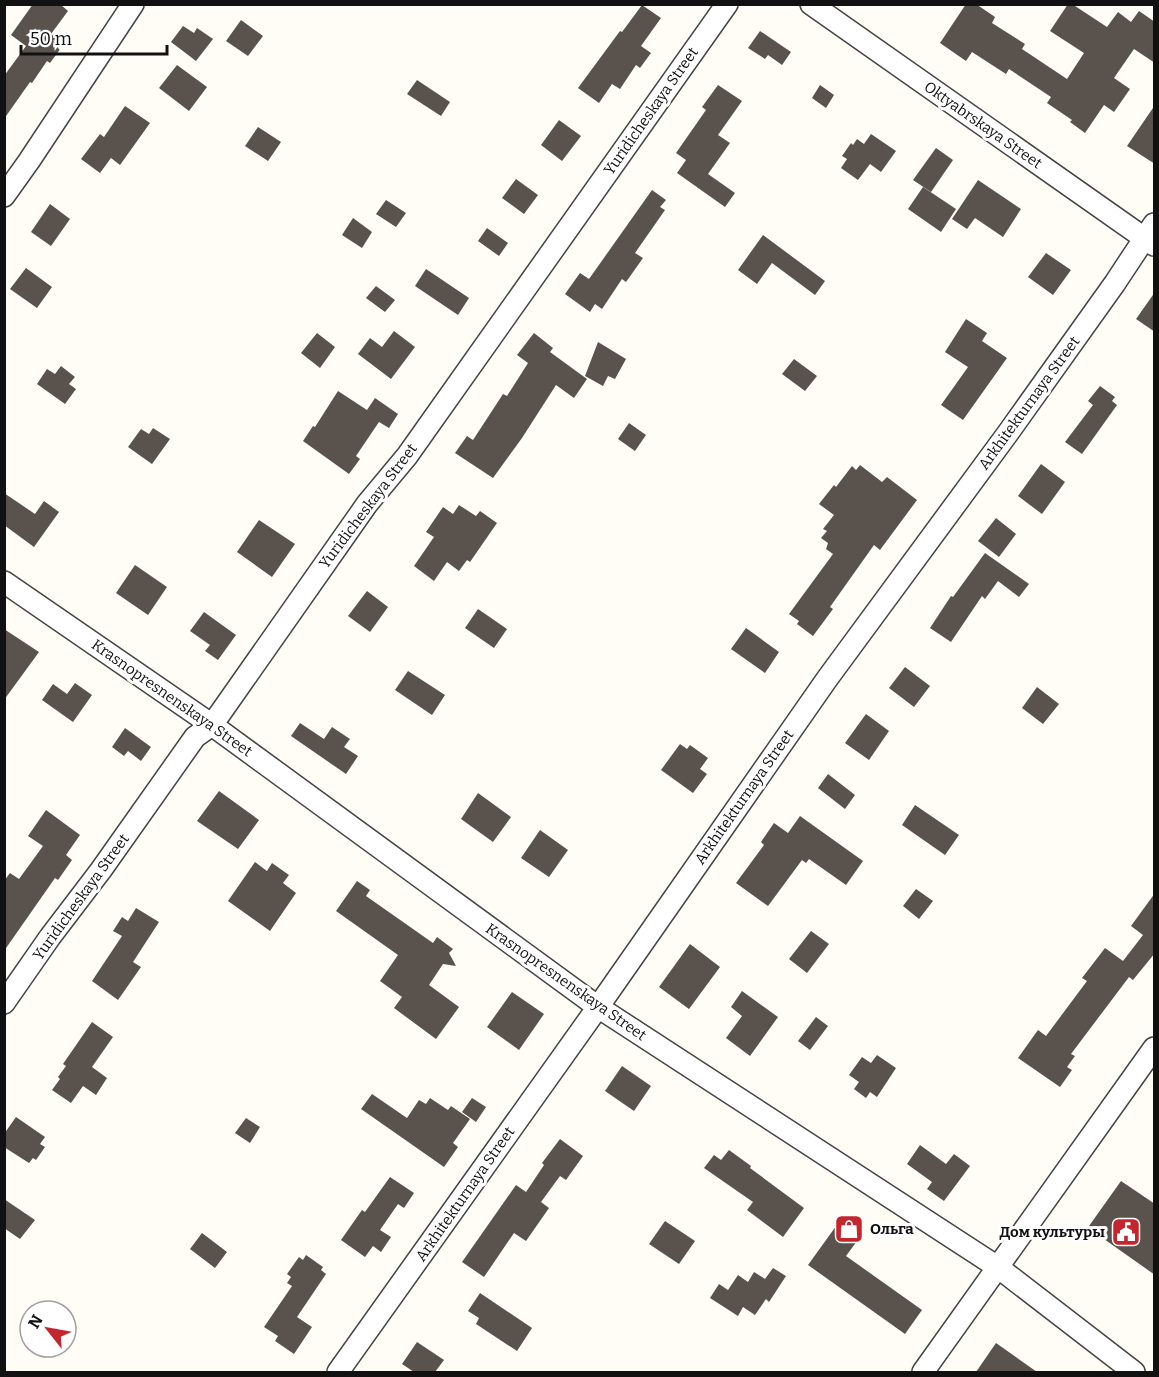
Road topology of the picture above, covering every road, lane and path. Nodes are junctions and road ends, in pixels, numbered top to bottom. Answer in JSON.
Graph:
{"nodes":[{"id":1,"x":133,"y":4,"type":"edge"},
{"id":2,"x":727,"y":4,"type":"edge"},
{"id":3,"x":811,"y":4,"type":"edge"},
{"id":4,"x":4,"y":196,"type":"edge"},
{"id":5,"x":1151,"y":236,"type":"edge"},
{"id":6,"x":4,"y":582,"type":"edge"},
{"id":7,"x":212,"y":724,"type":"junction"},
{"id":8,"x":4,"y":1003,"type":"edge"},
{"id":9,"x":598,"y":1007,"type":"junction"},
{"id":10,"x":1155,"y":1048,"type":"edge"},
{"id":11,"x":999,"y":1268,"type":"junction"},
{"id":12,"x":338,"y":1372,"type":"edge"},
{"id":13,"x":923,"y":1372,"type":"edge"},
{"id":14,"x":1134,"y":1372,"type":"edge"}],
"edges":[{"from":1,"to":4,"type":"street"},
{"from":2,"to":7,"type":"street","name":"Yuridicheskaya Street"},
{"from":3,"to":5,"type":"street","name":"Oktyabrskaya Street"},
{"from":5,"to":9,"type":"street","name":"Arkhitekturnaya Street"},
{"from":6,"to":7,"type":"street","name":"Krasnopresnenskaya Street"},
{"from":7,"to":8,"type":"street","name":"Yuridicheskaya Street"},
{"from":7,"to":9,"type":"street","name":"Krasnopresnenskaya Street"},
{"from":9,"to":11,"type":"street","name":"Krasnopresnenskaya Street"},
{"from":9,"to":12,"type":"street","name":"Arkhitekturnaya Street"},
{"from":10,"to":11,"type":"street"},
{"from":11,"to":13,"type":"street"},
{"from":11,"to":14,"type":"street","name":"Krasnopresnenskaya Street"}]}
